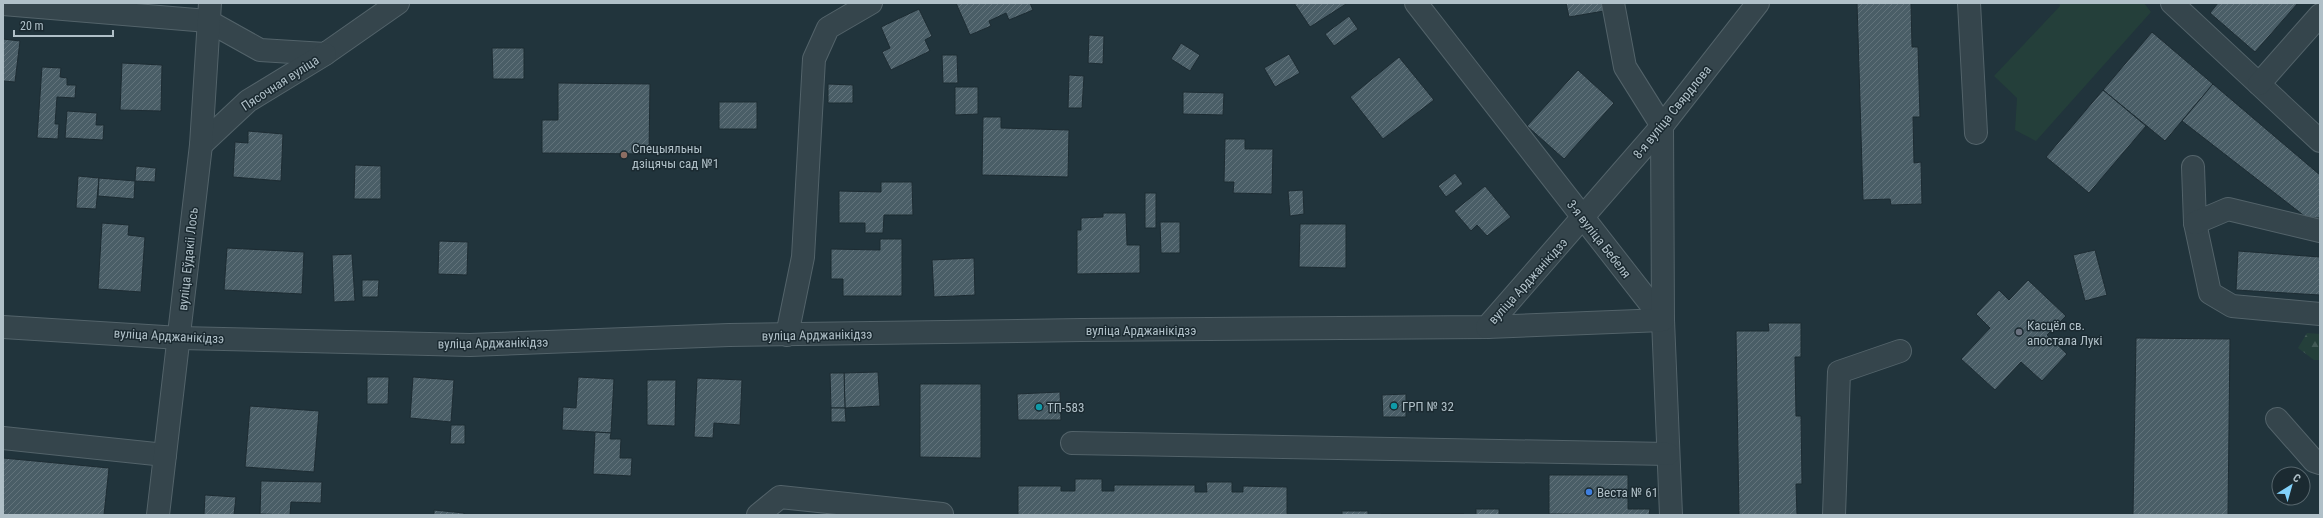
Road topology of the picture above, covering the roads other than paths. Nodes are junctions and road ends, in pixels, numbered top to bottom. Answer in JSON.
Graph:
{"nodes":[{"id":1,"x":398,"y":3,"type":"edge"},
{"id":2,"x":871,"y":3,"type":"edge"},
{"id":3,"x":1416,"y":3,"type":"edge"},
{"id":4,"x":1613,"y":3,"type":"edge"},
{"id":5,"x":1758,"y":3,"type":"edge"},
{"id":6,"x":1969,"y":3,"type":"edge"},
{"id":7,"x":2172,"y":3,"type":"edge"},
{"id":8,"x":3,"y":4,"type":"edge"},
{"id":9,"x":209,"y":12,"type":"edge"},
{"id":10,"x":2320,"y":15,"type":"edge"},
{"id":11,"x":325,"y":54,"type":"junction"},
{"id":12,"x":2259,"y":84,"type":"junction"},
{"id":13,"x":1662,"y":126,"type":"junction"},
{"id":14,"x":1976,"y":133,"type":"dead end"},
{"id":15,"x":2320,"y":141,"type":"edge"},
{"id":16,"x":201,"y":145,"type":"junction"},
{"id":17,"x":2193,"y":167,"type":"dead end"},
{"id":18,"x":1583,"y":219,"type":"junction"},
{"id":19,"x":2195,"y":223,"type":"junction"},
{"id":20,"x":2320,"y":231,"type":"edge"},
{"id":21,"x":2320,"y":314,"type":"edge"},
{"id":22,"x":1663,"y":320,"type":"junction"},
{"id":23,"x":3,"y":327,"type":"edge"},
{"id":24,"x":1487,"y":327,"type":"junction"},
{"id":25,"x":787,"y":335,"type":"junction"},
{"id":26,"x":180,"y":338,"type":"junction"},
{"id":27,"x":1900,"y":352,"type":"dead end"},
{"id":28,"x":2277,"y":419,"type":"dead end"},
{"id":29,"x":3,"y":438,"type":"edge"},
{"id":30,"x":1072,"y":443,"type":"dead end"},
{"id":31,"x":1668,"y":454,"type":"junction"},
{"id":32,"x":165,"y":455,"type":"junction"},
{"id":33,"x":2320,"y":463,"type":"edge"},
{"id":34,"x":942,"y":514,"type":"dead end"},
{"id":35,"x":158,"y":515,"type":"edge"},
{"id":36,"x":758,"y":515,"type":"edge"},
{"id":37,"x":1671,"y":515,"type":"edge"},
{"id":38,"x":1834,"y":515,"type":"edge"}],
"edges":[{"from":1,"to":11,"type":"street","name":"Пясочная вуліца"},
{"from":2,"to":25,"type":"street"},
{"from":3,"to":18,"type":"street","name":"3-я вуліца Бебеля"},
{"from":4,"to":13,"type":"street"},
{"from":5,"to":13,"type":"street","name":"8-я вуліца Свярдлова"},
{"from":6,"to":14,"type":"street"},
{"from":7,"to":12,"type":"street"},
{"from":8,"to":9,"type":"street","name":"Пясочная вуліца"},
{"from":9,"to":11,"type":"street","name":"Пясочная вуліца"},
{"from":9,"to":16,"type":"street","name":"вуліца Еўдакіі Лось"},
{"from":10,"to":12,"type":"street"},
{"from":11,"to":16,"type":"street","name":"Пясочная вуліца"},
{"from":12,"to":15,"type":"street"},
{"from":13,"to":18,"type":"street","name":"8-я вуліца Свярдлова"},
{"from":13,"to":22,"type":"street"},
{"from":16,"to":26,"type":"street","name":"вуліца Еўдакіі Лось"},
{"from":17,"to":19,"type":"street"},
{"from":18,"to":22,"type":"street","name":"3-я вуліца Бебеля"},
{"from":18,"to":24,"type":"street","name":"вуліца Арджанікідзэ"},
{"from":19,"to":20,"type":"street"},
{"from":19,"to":21,"type":"street"},
{"from":22,"to":24,"type":"street"},
{"from":22,"to":31,"type":"street"},
{"from":23,"to":26,"type":"street","name":"вуліца Арджанікідзэ"},
{"from":24,"to":25,"type":"street","name":"вуліца Арджанікідзэ"},
{"from":25,"to":26,"type":"street","name":"вуліца Арджанікідзэ"},
{"from":26,"to":32,"type":"street","name":"вуліца Еўдакіі Лось"},
{"from":27,"to":38,"type":"street"},
{"from":28,"to":33,"type":"street"},
{"from":29,"to":32,"type":"street"},
{"from":30,"to":31,"type":"street"},
{"from":31,"to":37,"type":"street"},
{"from":32,"to":35,"type":"street","name":"вуліца Еўдакіі Лось"},
{"from":34,"to":36,"type":"street"}]}
